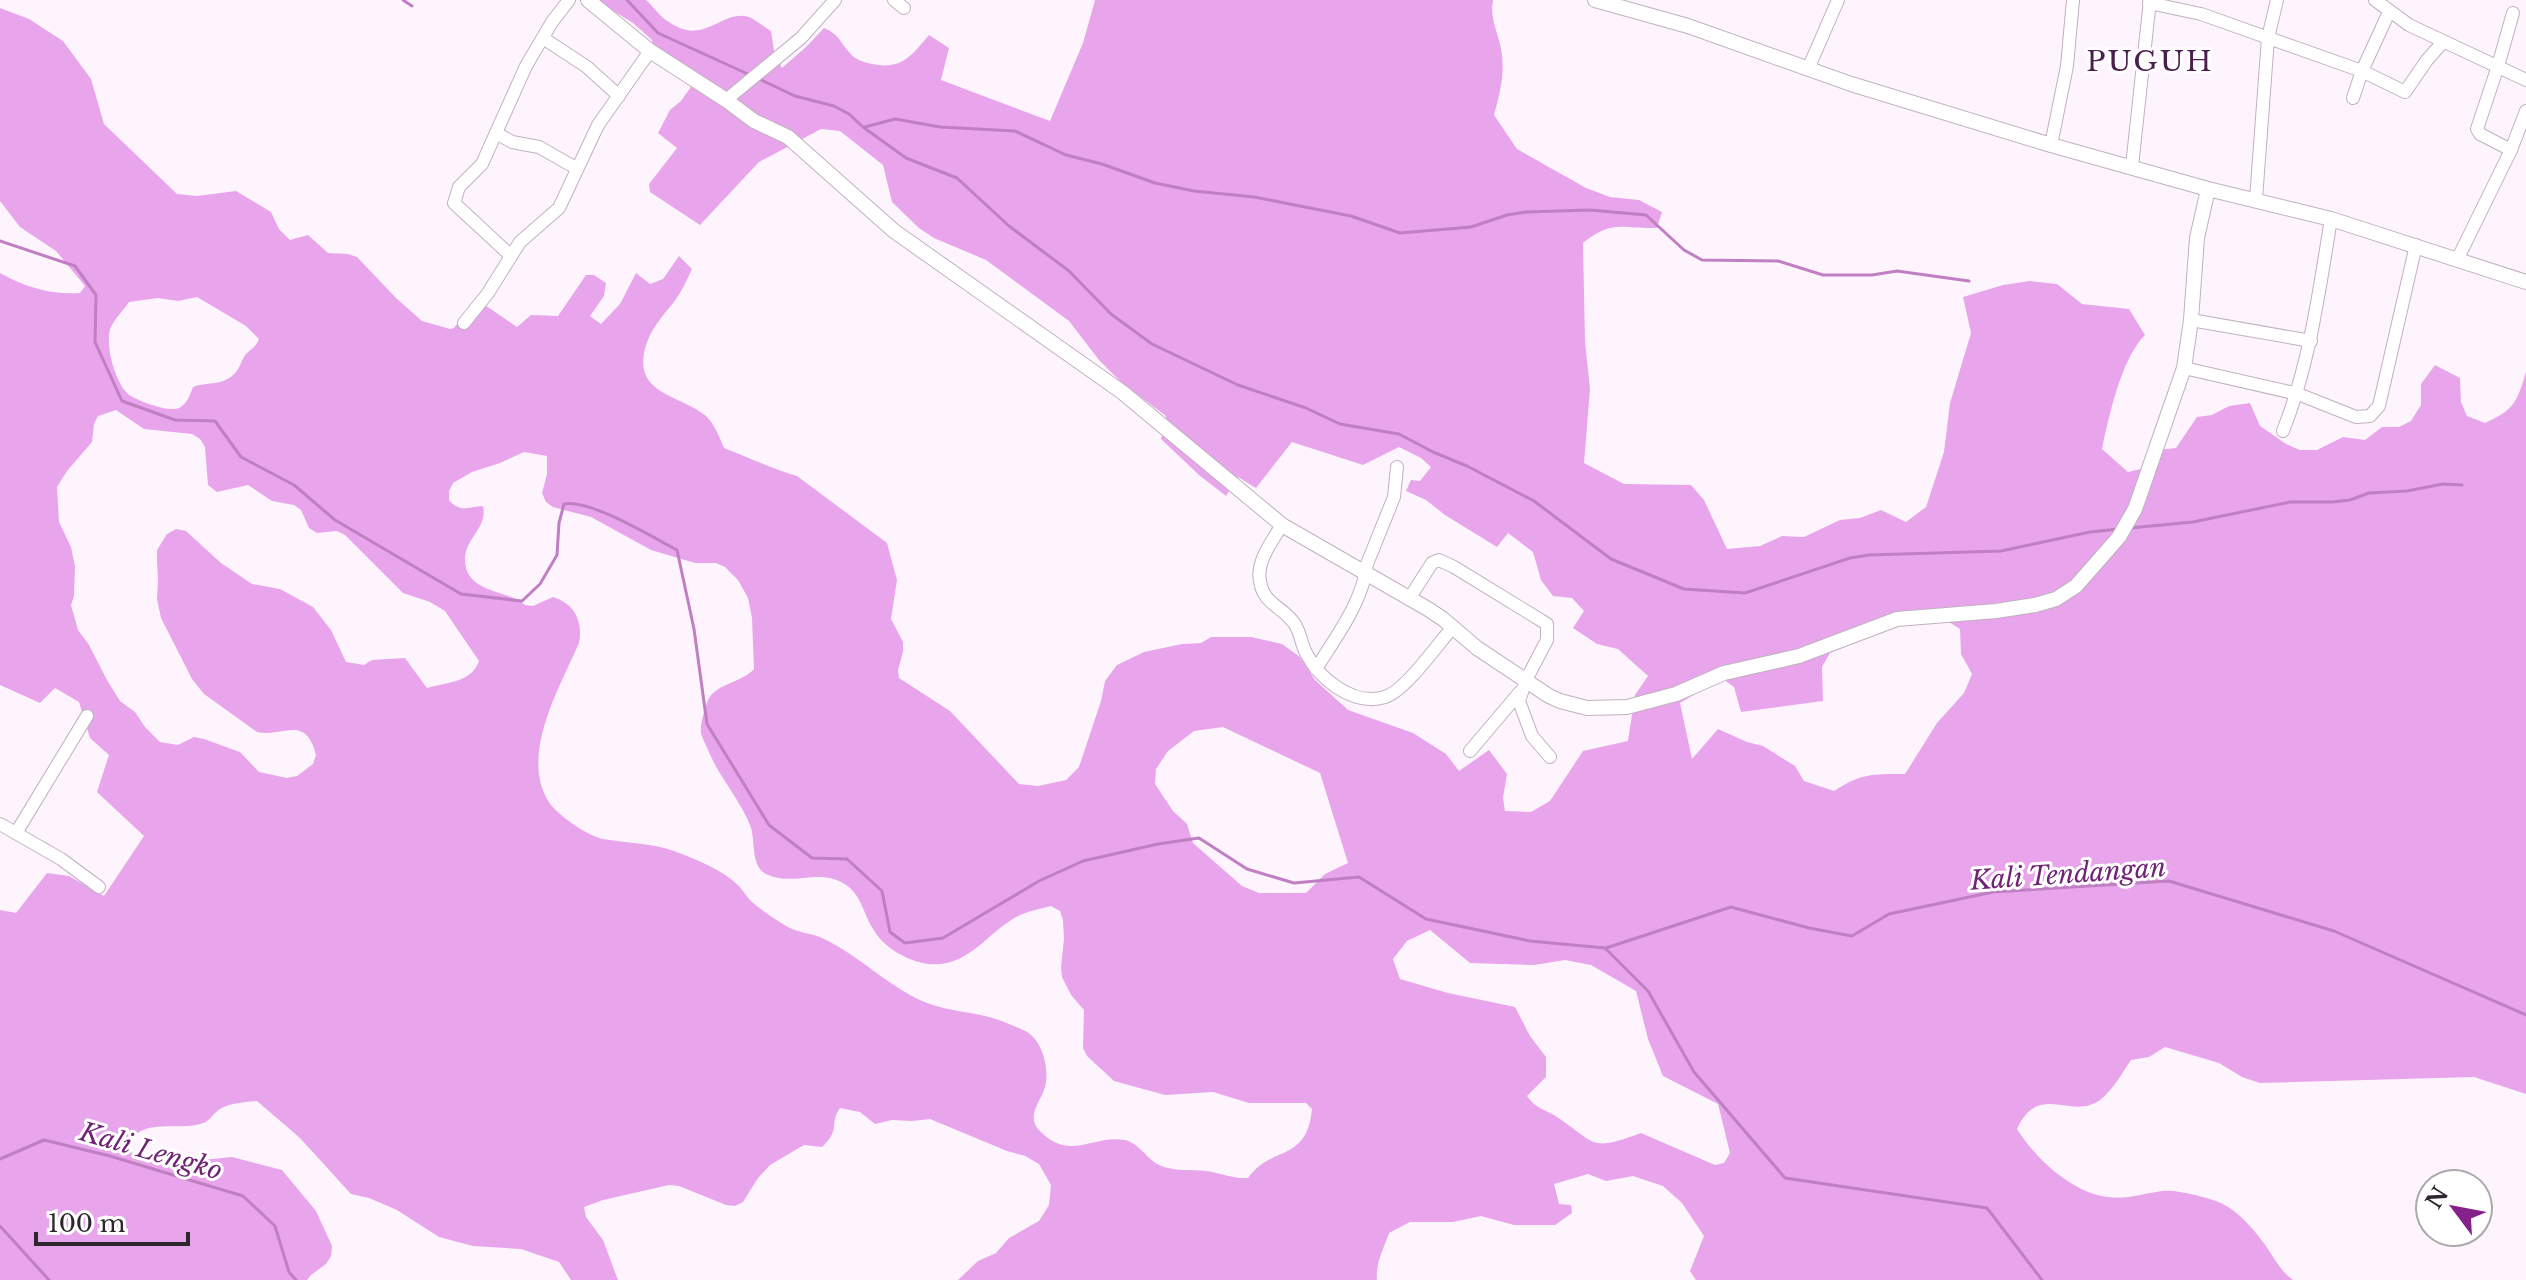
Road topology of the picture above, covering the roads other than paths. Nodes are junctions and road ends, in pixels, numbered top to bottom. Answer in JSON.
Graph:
{"nodes":[{"id":1,"x":569,"y":0,"type":"edge"},
{"id":2,"x":588,"y":0,"type":"edge"},
{"id":3,"x":835,"y":0,"type":"edge"},
{"id":4,"x":1595,"y":0,"type":"edge"},
{"id":5,"x":1838,"y":0,"type":"edge"},
{"id":6,"x":2073,"y":0,"type":"edge"},
{"id":7,"x":2277,"y":0,"type":"edge"},
{"id":8,"x":2375,"y":0,"type":"edge"},
{"id":9,"x":2150,"y":2,"type":"edge"},
{"id":10,"x":2389,"y":12,"type":"junction"},
{"id":11,"x":2513,"y":13,"type":"dead end"},
{"id":12,"x":543,"y":38,"type":"junction"},
{"id":13,"x":2268,"y":38,"type":"junction"},
{"id":14,"x":2443,"y":42,"type":"junction"},
{"id":15,"x":650,"y":51,"type":"junction"},
{"id":16,"x":2498,"y":66,"type":"junction"},
{"id":17,"x":1808,"y":69,"type":"junction"},
{"id":18,"x":2362,"y":71,"type":"junction"},
{"id":19,"x":2526,"y":80,"type":"edge"},
{"id":20,"x":619,"y":96,"type":"junction"},
{"id":21,"x":2353,"y":98,"type":"dead end"},
{"id":22,"x":726,"y":100,"type":"junction"},
{"id":23,"x":2526,"y":111,"type":"edge"},
{"id":24,"x":496,"y":133,"type":"junction"},
{"id":25,"x":2051,"y":145,"type":"junction"},
{"id":26,"x":2511,"y":150,"type":"junction"},
{"id":27,"x":2132,"y":166,"type":"junction"},
{"id":28,"x":576,"y":168,"type":"junction"},
{"id":29,"x":2208,"y":189,"type":"junction"},
{"id":30,"x":2256,"y":199,"type":"junction"},
{"id":31,"x":2331,"y":219,"type":"junction"},
{"id":32,"x":2416,"y":245,"type":"junction"},
{"id":33,"x":510,"y":255,"type":"junction"},
{"id":34,"x":2458,"y":258,"type":"junction"},
{"id":35,"x":2526,"y":282,"type":"edge"},
{"id":36,"x":2191,"y":320,"type":"junction"},
{"id":37,"x":464,"y":323,"type":"dead end"},
{"id":38,"x":2311,"y":341,"type":"junction"},
{"id":39,"x":2184,"y":368,"type":"junction"},
{"id":40,"x":2298,"y":394,"type":"junction"},
{"id":41,"x":2283,"y":431,"type":"dead end"},
{"id":42,"x":1397,"y":467,"type":"dead end"},
{"id":43,"x":1282,"y":525,"type":"junction"},
{"id":44,"x":1366,"y":575,"type":"junction"},
{"id":45,"x":1409,"y":599,"type":"junction"},
{"id":46,"x":1453,"y":627,"type":"junction"},
{"id":47,"x":1316,"y":669,"type":"junction"},
{"id":48,"x":1523,"y":686,"type":"junction"},
{"id":49,"x":87,"y":716,"type":"dead end"},
{"id":50,"x":1470,"y":751,"type":"dead end"},
{"id":51,"x":1550,"y":757,"type":"dead end"},
{"id":52,"x":0,"y":824,"type":"edge"},
{"id":53,"x":16,"y":833,"type":"junction"},
{"id":54,"x":99,"y":887,"type":"dead end"}],
"edges":[{"from":1,"to":12,"type":"street"},
{"from":2,"to":15,"type":"street"},
{"from":3,"to":22,"type":"street"},
{"from":4,"to":17,"type":"street"},
{"from":5,"to":17,"type":"street"},
{"from":6,"to":25,"type":"street"},
{"from":7,"to":13,"type":"street"},
{"from":8,"to":10,"type":"street"},
{"from":9,"to":13,"type":"street"},
{"from":9,"to":27,"type":"street"},
{"from":10,"to":14,"type":"street"},
{"from":10,"to":18,"type":"street"},
{"from":11,"to":16,"type":"street"},
{"from":12,"to":20,"type":"street"},
{"from":12,"to":24,"type":"street"},
{"from":13,"to":18,"type":"street"},
{"from":13,"to":30,"type":"street"},
{"from":14,"to":16,"type":"street"},
{"from":14,"to":18,"type":"street"},
{"from":15,"to":20,"type":"street"},
{"from":15,"to":22,"type":"street"},
{"from":16,"to":19,"type":"street"},
{"from":16,"to":26,"type":"street"},
{"from":17,"to":25,"type":"street"},
{"from":18,"to":21,"type":"street"},
{"from":20,"to":28,"type":"street"},
{"from":22,"to":43,"type":"street"},
{"from":23,"to":26,"type":"street"},
{"from":24,"to":28,"type":"street"},
{"from":24,"to":33,"type":"street"},
{"from":25,"to":27,"type":"street"},
{"from":26,"to":34,"type":"street"},
{"from":27,"to":29,"type":"street"},
{"from":28,"to":33,"type":"street"},
{"from":29,"to":30,"type":"street"},
{"from":29,"to":36,"type":"street"},
{"from":30,"to":31,"type":"street"},
{"from":31,"to":32,"type":"street"},
{"from":31,"to":38,"type":"street"},
{"from":32,"to":34,"type":"street"},
{"from":32,"to":40,"type":"street"},
{"from":33,"to":37,"type":"street"},
{"from":34,"to":35,"type":"street"},
{"from":36,"to":38,"type":"street"},
{"from":36,"to":39,"type":"street"},
{"from":38,"to":40,"type":"street"},
{"from":39,"to":40,"type":"street"},
{"from":39,"to":48,"type":"street"},
{"from":40,"to":41,"type":"street"},
{"from":42,"to":44,"type":"street"},
{"from":43,"to":44,"type":"street"},
{"from":43,"to":47,"type":"street"},
{"from":44,"to":45,"type":"street"},
{"from":44,"to":47,"type":"street"},
{"from":45,"to":46,"type":"street"},
{"from":45,"to":48,"type":"street"},
{"from":46,"to":47,"type":"street"},
{"from":46,"to":48,"type":"street"},
{"from":48,"to":50,"type":"street"},
{"from":48,"to":51,"type":"street"},
{"from":49,"to":53,"type":"street"},
{"from":52,"to":53,"type":"street"},
{"from":53,"to":54,"type":"street"}]}
